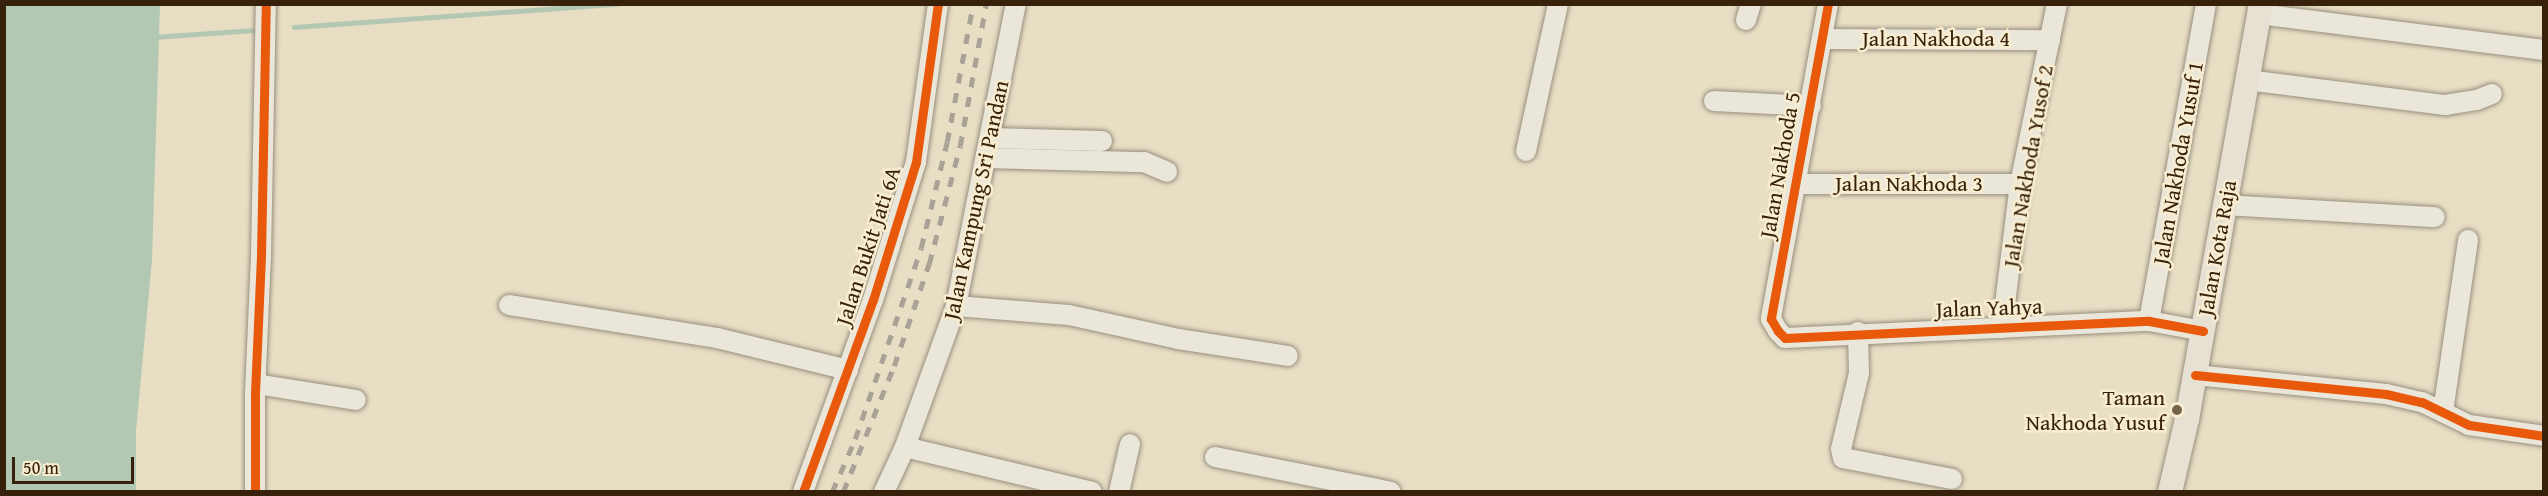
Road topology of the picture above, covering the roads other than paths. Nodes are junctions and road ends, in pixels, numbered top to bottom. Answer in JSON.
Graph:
{"nodes":[{"id":1,"x":267,"y":4,"type":"edge"},
{"id":2,"x":938,"y":4,"type":"edge"},
{"id":3,"x":1016,"y":4,"type":"edge"},
{"id":4,"x":1558,"y":4,"type":"edge"},
{"id":5,"x":1828,"y":4,"type":"edge"},
{"id":6,"x":2057,"y":4,"type":"edge"},
{"id":7,"x":2206,"y":4,"type":"edge"},
{"id":8,"x":2260,"y":9,"type":"edge"},
{"id":9,"x":1822,"y":39,"type":"junction"},
{"id":10,"x":2050,"y":40,"type":"junction"},
{"id":11,"x":2544,"y":50,"type":"edge"},
{"id":12,"x":2247,"y":80,"type":"junction"},
{"id":13,"x":2492,"y":94,"type":"dead end"},
{"id":14,"x":1714,"y":101,"type":"dead end"},
{"id":15,"x":1811,"y":106,"type":"junction"},
{"id":16,"x":990,"y":138,"type":"junction"},
{"id":17,"x":1102,"y":141,"type":"dead end"},
{"id":18,"x":1526,"y":151,"type":"dead end"},
{"id":19,"x":986,"y":158,"type":"junction"},
{"id":20,"x":1167,"y":172,"type":"dead end"},
{"id":21,"x":1798,"y":184,"type":"junction"},
{"id":22,"x":2020,"y":184,"type":"junction"},
{"id":23,"x":2225,"y":205,"type":"junction"},
{"id":24,"x":2435,"y":217,"type":"dead end"},
{"id":25,"x":2468,"y":240,"type":"dead end"},
{"id":26,"x":509,"y":305,"type":"dead end"},
{"id":27,"x":956,"y":306,"type":"junction"},
{"id":28,"x":2149,"y":321,"type":"junction"},
{"id":29,"x":2002,"y":328,"type":"junction"},
{"id":30,"x":1778,"y":331,"type":"joint"},
{"id":31,"x":2203,"y":331,"type":"junction"},
{"id":32,"x":1858,"y":332,"type":"junction"},
{"id":33,"x":1287,"y":356,"type":"dead end"},
{"id":34,"x":848,"y":370,"type":"junction"},
{"id":35,"x":2195,"y":375,"type":"junction"},
{"id":36,"x":256,"y":384,"type":"junction"},
{"id":37,"x":356,"y":400,"type":"dead end"},
{"id":38,"x":2443,"y":412,"type":"junction"},
{"id":39,"x":2544,"y":436,"type":"edge"},
{"id":40,"x":1130,"y":444,"type":"dead end"},
{"id":41,"x":905,"y":447,"type":"junction"},
{"id":42,"x":1215,"y":457,"type":"dead end"},
{"id":43,"x":1952,"y":479,"type":"dead end"},
{"id":44,"x":255,"y":492,"type":"edge"},
{"id":45,"x":803,"y":492,"type":"edge"},
{"id":46,"x":884,"y":492,"type":"edge"},
{"id":47,"x":1092,"y":492,"type":"edge"},
{"id":48,"x":1119,"y":492,"type":"edge"},
{"id":49,"x":1390,"y":492,"type":"edge"},
{"id":50,"x":2170,"y":492,"type":"edge"}],
"edges":[{"from":1,"to":36,"type":"street"},
{"from":2,"to":34,"type":"street","name":"Jalan Bukit Jati 6A"},
{"from":3,"to":16,"type":"street","name":"Jalan Kampung Sri Pandan"},
{"from":4,"to":18,"type":"street"},
{"from":5,"to":9,"type":"street","name":"Jalan Nakhoda 5"},
{"from":6,"to":10,"type":"street","name":"Jalan Nakhoda Yusof 2"},
{"from":7,"to":28,"type":"street","name":"Jalan Nakhoda Yusuf 1"},
{"from":8,"to":11,"type":"street"},
{"from":8,"to":12,"type":"main road","name":"Jalan Kota Raja"},
{"from":9,"to":10,"type":"street","name":"Jalan Nakhoda 4"},
{"from":9,"to":15,"type":"street","name":"Jalan Nakhoda 5"},
{"from":10,"to":22,"type":"street","name":"Jalan Nakhoda Yusof 2"},
{"from":12,"to":13,"type":"street"},
{"from":12,"to":23,"type":"main road","name":"Jalan Kota Raja"},
{"from":14,"to":15,"type":"street"},
{"from":15,"to":21,"type":"street","name":"Jalan Nakhoda 5"},
{"from":16,"to":17,"type":"street"},
{"from":16,"to":19,"type":"street","name":"Jalan Kampung Sri Pandan"},
{"from":19,"to":20,"type":"street"},
{"from":19,"to":27,"type":"street","name":"Jalan Kampung Sri Pandan"},
{"from":21,"to":22,"type":"street","name":"Jalan Nakhoda 3"},
{"from":21,"to":30,"type":"street","name":"Jalan Nakhoda 5"},
{"from":22,"to":29,"type":"street","name":"Jalan Nakhoda Yusof 2"},
{"from":23,"to":24,"type":"street"},
{"from":23,"to":31,"type":"main road","name":"Jalan Kota Raja"},
{"from":25,"to":38,"type":"street"},
{"from":26,"to":34,"type":"street"},
{"from":27,"to":33,"type":"street"},
{"from":27,"to":41,"type":"street","name":"Jalan Kampung Sri Pandan"},
{"from":28,"to":29,"type":"street","name":"Jalan Yahya"},
{"from":28,"to":31,"type":"street","name":"Jalan Yahya"},
{"from":29,"to":32,"type":"street","name":"Jalan Yahya"},
{"from":30,"to":32,"type":"street","name":"Jalan Yahya"},
{"from":31,"to":35,"type":"main road","name":"Jalan Kota Raja"},
{"from":32,"to":43,"type":"street"},
{"from":34,"to":45,"type":"street","name":"Jalan Bukit Jati 6A"},
{"from":35,"to":38,"type":"street"},
{"from":35,"to":50,"type":"main road","name":"Jalan Kota Raja"},
{"from":36,"to":37,"type":"street"},
{"from":36,"to":44,"type":"street"},
{"from":38,"to":39,"type":"street"},
{"from":40,"to":48,"type":"street"},
{"from":41,"to":46,"type":"street","name":"Jalan Kampung Sri Pandan"},
{"from":41,"to":47,"type":"street"},
{"from":42,"to":49,"type":"street"}]}
